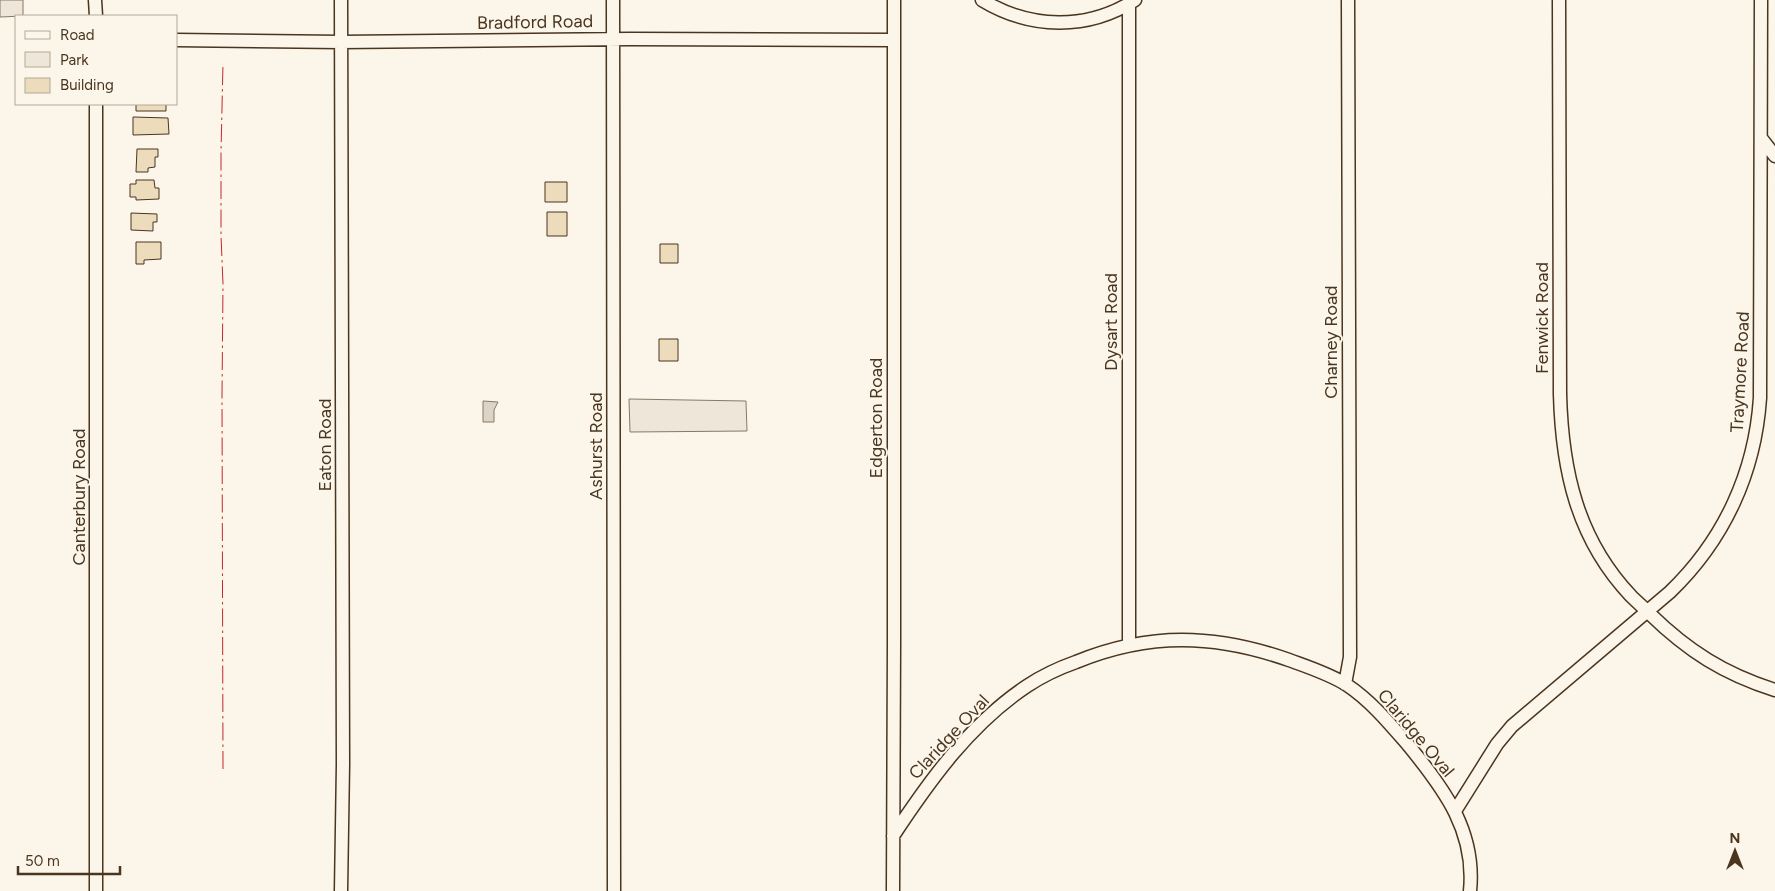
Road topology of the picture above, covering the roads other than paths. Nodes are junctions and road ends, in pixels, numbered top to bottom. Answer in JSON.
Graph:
{"nodes":[{"id":1,"x":95,"y":0,"type":"edge"},
{"id":2,"x":341,"y":0,"type":"edge"},
{"id":3,"x":613,"y":0,"type":"edge"},
{"id":4,"x":894,"y":0,"type":"edge"},
{"id":5,"x":982,"y":0,"type":"edge"},
{"id":6,"x":1348,"y":0,"type":"edge"},
{"id":7,"x":1559,"y":0,"type":"edge"},
{"id":8,"x":1761,"y":0,"type":"edge"},
{"id":9,"x":1131,"y":1,"type":"edge"},
{"id":10,"x":96,"y":15,"type":"edge"},
{"id":11,"x":613,"y":39,"type":"junction"},
{"id":12,"x":178,"y":40,"type":"edge"},
{"id":13,"x":894,"y":40,"type":"junction"},
{"id":14,"x":341,"y":42,"type":"junction"},
{"id":15,"x":96,"y":105,"type":"edge"},
{"id":16,"x":1761,"y":138,"type":"junction"},
{"id":17,"x":1775,"y":156,"type":"edge"},
{"id":18,"x":1647,"y":611,"type":"junction"},
{"id":19,"x":1129,"y":645,"type":"junction"},
{"id":20,"x":1345,"y":684,"type":"junction"},
{"id":21,"x":1775,"y":690,"type":"edge"},
{"id":22,"x":1455,"y":811,"type":"junction"},
{"id":23,"x":893,"y":836,"type":"junction"},
{"id":24,"x":96,"y":891,"type":"edge"},
{"id":25,"x":341,"y":891,"type":"edge"},
{"id":26,"x":614,"y":891,"type":"edge"},
{"id":27,"x":892,"y":891,"type":"edge"},
{"id":28,"x":1470,"y":891,"type":"edge"}],
"edges":[{"from":1,"to":10,"type":"street"},
{"from":2,"to":14,"type":"street","name":"Eaton Road"},
{"from":3,"to":11,"type":"street","name":"Ashurst Road"},
{"from":4,"to":13,"type":"street","name":"Edgerton Road"},
{"from":5,"to":9,"type":"street"},
{"from":6,"to":20,"type":"street","name":"Charney Road"},
{"from":7,"to":18,"type":"street","name":"Fenwick Road"},
{"from":8,"to":16,"type":"street","name":"Traymore Road"},
{"from":9,"to":19,"type":"street","name":"Dysart Road"},
{"from":11,"to":13,"type":"street","name":"Bradford Road"},
{"from":11,"to":14,"type":"street","name":"Bradford Road"},
{"from":11,"to":26,"type":"street","name":"Ashurst Road"},
{"from":12,"to":14,"type":"street","name":"Bradford Road"},
{"from":13,"to":23,"type":"street","name":"Edgerton Road"},
{"from":14,"to":25,"type":"street","name":"Eaton Road"},
{"from":15,"to":24,"type":"street","name":"Canterbury Road"},
{"from":16,"to":17,"type":"street"},
{"from":16,"to":18,"type":"street","name":"Traymore Road"},
{"from":18,"to":21,"type":"street","name":"Fenwick Road"},
{"from":18,"to":22,"type":"street","name":"Traymore Road"},
{"from":19,"to":20,"type":"street","name":"Claridge Oval"},
{"from":19,"to":23,"type":"street","name":"Claridge Oval"},
{"from":20,"to":22,"type":"street","name":"Claridge Oval"},
{"from":22,"to":28,"type":"street","name":"Claridge Oval"},
{"from":23,"to":27,"type":"street"}]}
